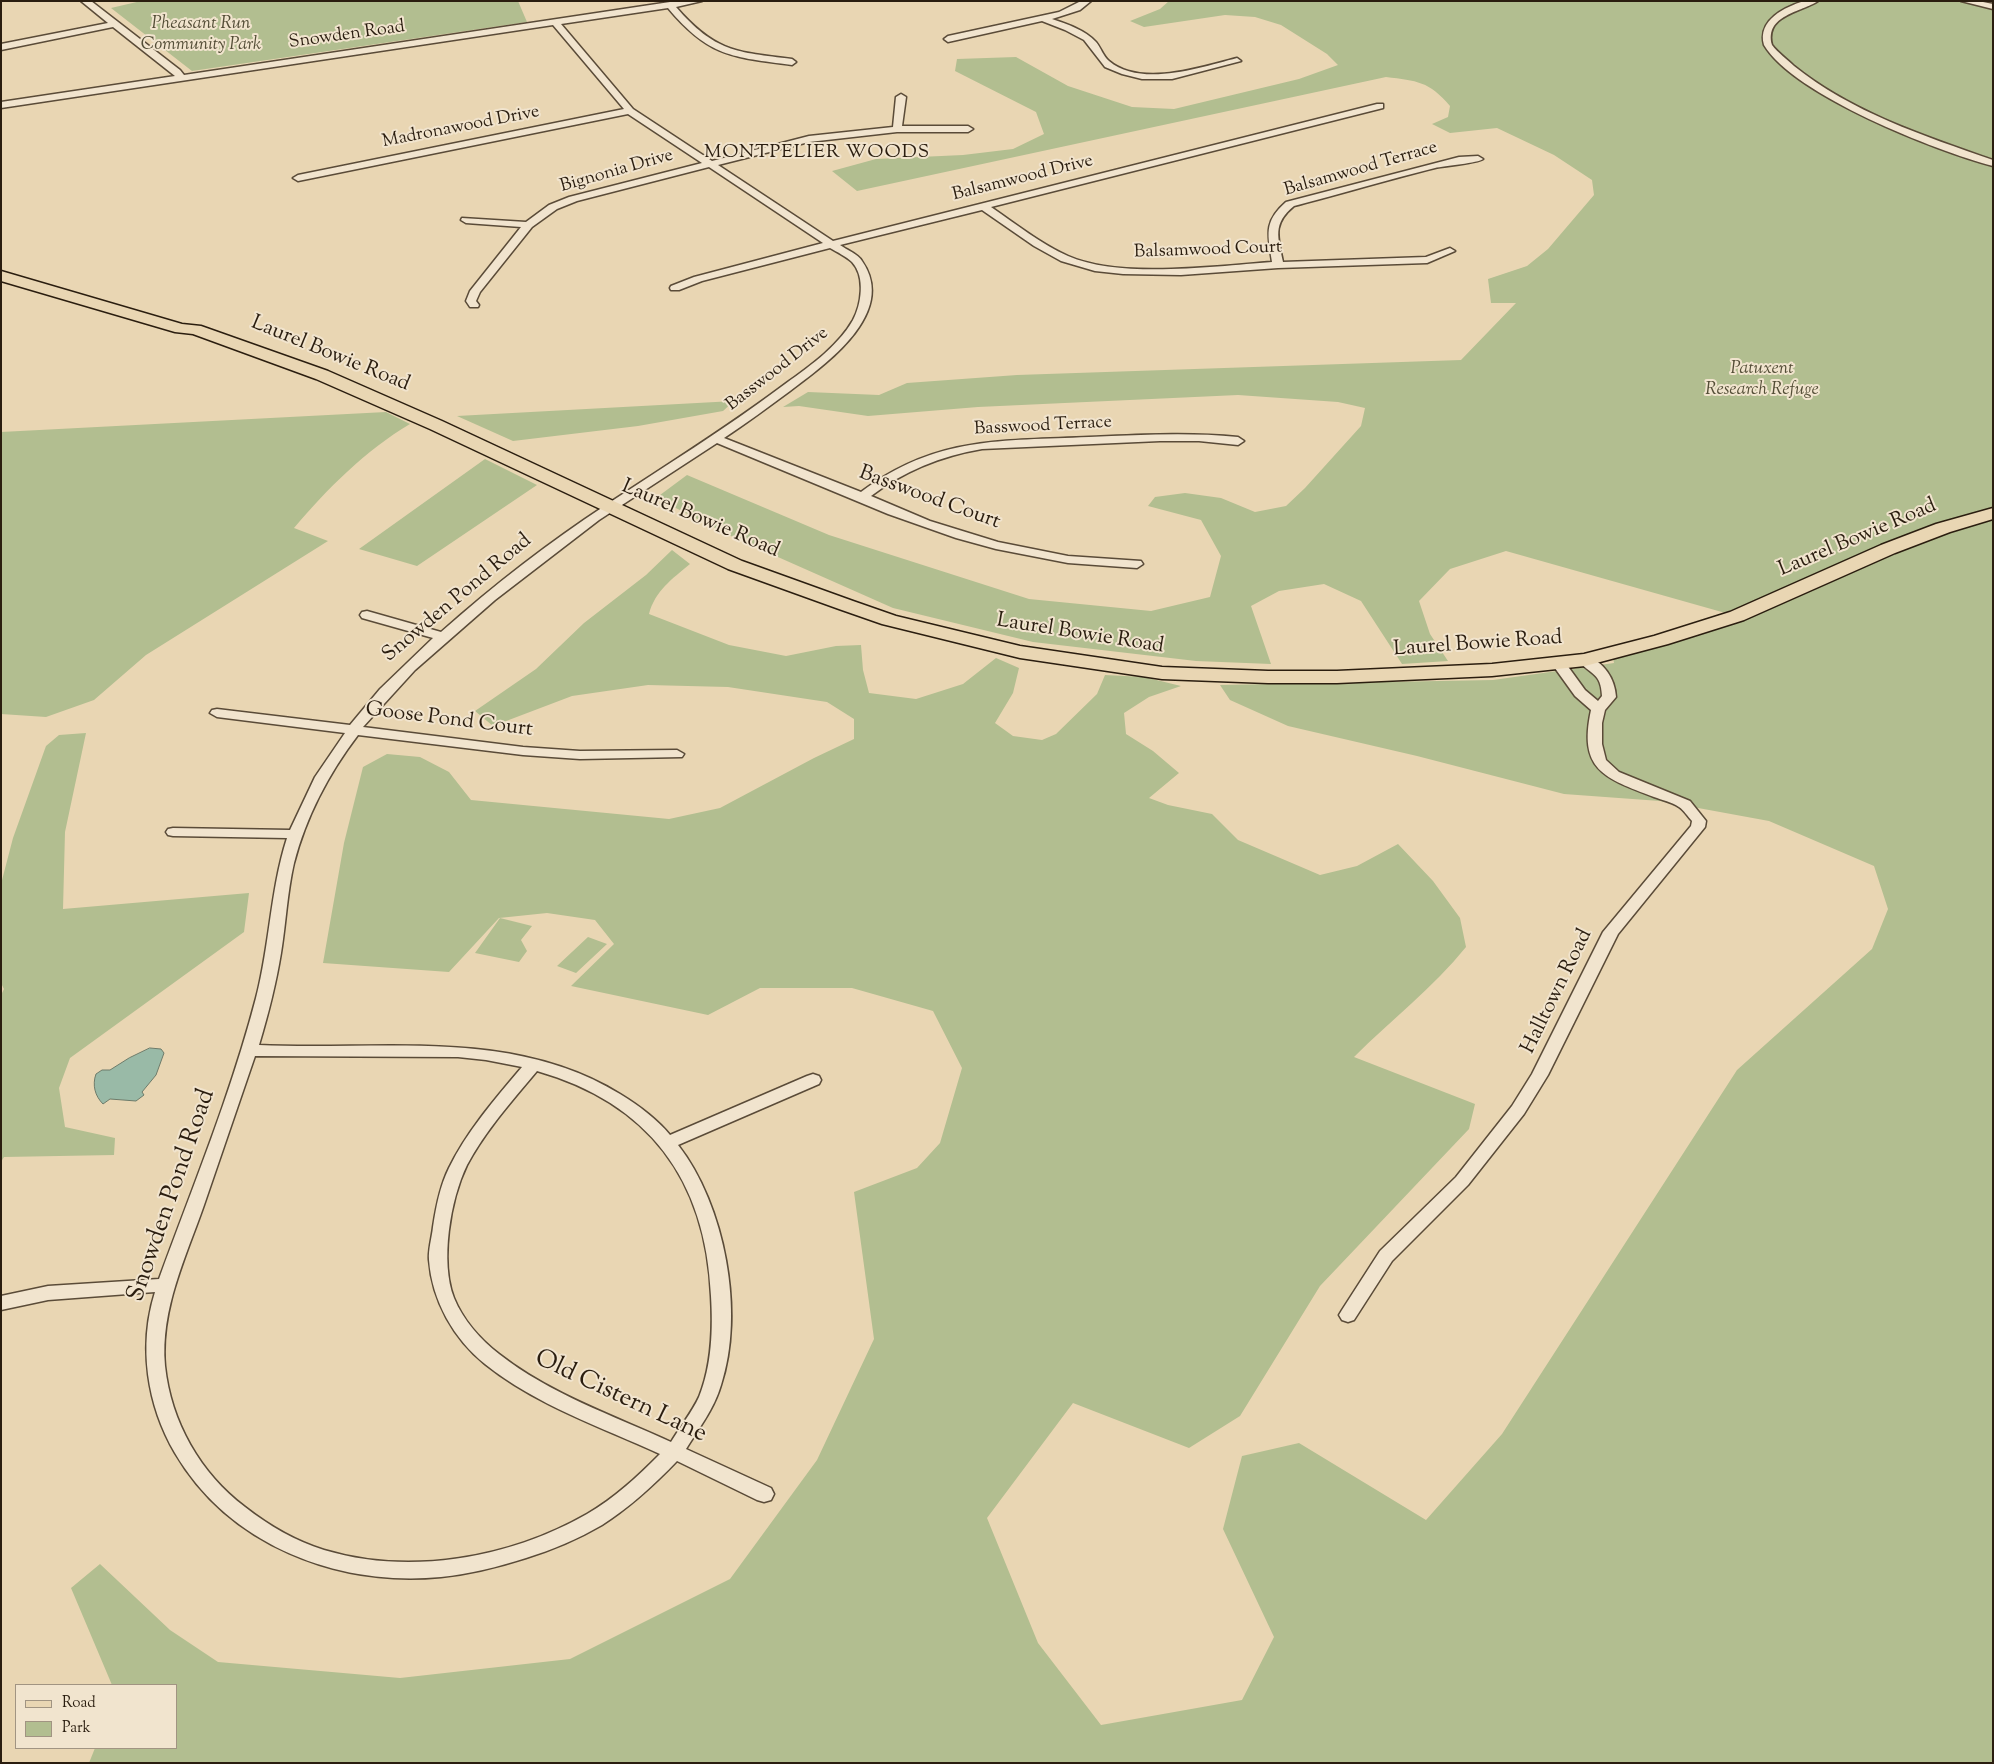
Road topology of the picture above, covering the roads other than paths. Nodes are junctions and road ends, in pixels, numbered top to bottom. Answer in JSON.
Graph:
{"nodes":[{"id":1,"x":85,"y":1,"type":"edge"},
{"id":2,"x":698,"y":1,"type":"edge"},
{"id":3,"x":1087,"y":1,"type":"edge"},
{"id":4,"x":1790,"y":1,"type":"edge"},
{"id":5,"x":1814,"y":1,"type":"edge"},
{"id":6,"x":1965,"y":1,"type":"edge"},
{"id":7,"x":1801,"y":4,"type":"junction"},
{"id":8,"x":670,"y":5,"type":"junction"},
{"id":9,"x":1993,"y":7,"type":"edge"},
{"id":10,"x":1042,"y":18,"type":"junction"},
{"id":11,"x":555,"y":22,"type":"junction"},
{"id":12,"x":116,"y":24,"type":"junction"},
{"id":13,"x":948,"y":39,"type":"dead end"},
{"id":14,"x":1,"y":47,"type":"edge"},
{"id":15,"x":1237,"y":61,"type":"dead end"},
{"id":16,"x":792,"y":62,"type":"dead end"},
{"id":17,"x":181,"y":78,"type":"junction"},
{"id":18,"x":901,"y":97,"type":"dead end"},
{"id":19,"x":1,"y":106,"type":"edge"},
{"id":20,"x":1380,"y":106,"type":"dead end"},
{"id":21,"x":630,"y":111,"type":"junction"},
{"id":22,"x":897,"y":129,"type":"junction"},
{"id":23,"x":968,"y":130,"type":"dead end"},
{"id":24,"x":1478,"y":159,"type":"dead end"},
{"id":25,"x":1993,"y":163,"type":"edge"},
{"id":26,"x":710,"y":164,"type":"junction"},
{"id":27,"x":298,"y":178,"type":"dead end"},
{"id":28,"x":983,"y":206,"type":"junction"},
{"id":29,"x":466,"y":220,"type":"dead end"},
{"id":30,"x":528,"y":225,"type":"junction"},
{"id":31,"x":833,"y":244,"type":"junction"},
{"id":32,"x":1450,"y":251,"type":"dead end"},
{"id":33,"x":1,"y":265,"type":"edge"},
{"id":34,"x":1278,"y":265,"type":"junction"},
{"id":35,"x":1,"y":276,"type":"edge"},
{"id":36,"x":675,"y":288,"type":"dead end"},
{"id":37,"x":474,"y":305,"type":"dead end"},
{"id":38,"x":195,"y":329,"type":"junction"},
{"id":39,"x":716,"y":438,"type":"junction"},
{"id":40,"x":1238,"y":440,"type":"dead end"},
{"id":41,"x":862,"y":497,"type":"junction"},
{"id":42,"x":611,"y":507,"type":"junction"},
{"id":43,"x":1993,"y":513,"type":"edge"},
{"id":44,"x":1137,"y":564,"type":"dead end"},
{"id":45,"x":367,"y":615,"type":"dead end"},
{"id":46,"x":442,"y":636,"type":"junction"},
{"id":47,"x":1585,"y":660,"type":"junction"},
{"id":48,"x":1559,"y":664,"type":"junction"},
{"id":49,"x":1598,"y":708,"type":"junction"},
{"id":50,"x":217,"y":712,"type":"dead end"},
{"id":51,"x":354,"y":729,"type":"junction"},
{"id":52,"x":677,"y":754,"type":"dead end"},
{"id":53,"x":173,"y":832,"type":"dead end"},
{"id":54,"x":296,"y":834,"type":"junction"},
{"id":55,"x":249,"y":1050,"type":"junction"},
{"id":56,"x":532,"y":1066,"type":"junction"},
{"id":57,"x":813,"y":1080,"type":"dead end"},
{"id":58,"x":670,"y":1142,"type":"junction"},
{"id":59,"x":166,"y":1285,"type":"junction"},
{"id":60,"x":1,"y":1303,"type":"edge"},
{"id":61,"x":1348,"y":1315,"type":"dead end"},
{"id":62,"x":674,"y":1451,"type":"junction"},
{"id":63,"x":764,"y":1494,"type":"dead end"}],
"edges":[{"from":1,"to":12,"type":"street"},
{"from":2,"to":8,"type":"street","name":"Snowden Road"},
{"from":3,"to":10,"type":"street"},
{"from":4,"to":7,"type":"street"},
{"from":5,"to":7,"type":"street"},
{"from":6,"to":9,"type":"street"},
{"from":7,"to":25,"type":"street"},
{"from":8,"to":11,"type":"street","name":"Snowden Road"},
{"from":8,"to":16,"type":"street"},
{"from":10,"to":13,"type":"street"},
{"from":10,"to":15,"type":"street"},
{"from":11,"to":17,"type":"street","name":"Snowden Road"},
{"from":11,"to":21,"type":"street","name":"Basswood Drive"},
{"from":12,"to":14,"type":"street"},
{"from":12,"to":17,"type":"street"},
{"from":17,"to":19,"type":"street","name":"Snowden Road"},
{"from":18,"to":22,"type":"street"},
{"from":20,"to":28,"type":"street","name":"Balsamwood Drive"},
{"from":21,"to":26,"type":"street","name":"Basswood Drive"},
{"from":21,"to":27,"type":"street","name":"Madronawood Drive"},
{"from":22,"to":23,"type":"street","name":"Bignonia Drive"},
{"from":22,"to":26,"type":"street","name":"Bignonia Drive"},
{"from":24,"to":34,"type":"street","name":"Balsamwood Terrace"},
{"from":26,"to":30,"type":"street","name":"Bignonia Drive"},
{"from":26,"to":31,"type":"street","name":"Basswood Drive"},
{"from":28,"to":31,"type":"street","name":"Balsamwood Drive"},
{"from":28,"to":34,"type":"street","name":"Balsamwood Court"},
{"from":29,"to":30,"type":"street"},
{"from":30,"to":37,"type":"street","name":"Bignonia Drive"},
{"from":31,"to":36,"type":"street","name":"Balsamwood Drive"},
{"from":31,"to":39,"type":"street","name":"Basswood Drive"},
{"from":32,"to":34,"type":"street","name":"Balsamwood Court"},
{"from":33,"to":38,"type":"main road","name":"Laurel Bowie Road"},
{"from":35,"to":38,"type":"main road","name":"Laurel Bowie Road"},
{"from":38,"to":42,"type":"main road","name":"Laurel Bowie Road"},
{"from":39,"to":41,"type":"street","name":"Basswood Court"},
{"from":39,"to":42,"type":"street","name":"Basswood Drive"},
{"from":40,"to":41,"type":"street","name":"Basswood Terrace"},
{"from":41,"to":44,"type":"street","name":"Basswood Court"},
{"from":42,"to":46,"type":"street","name":"Snowden Pond Road"},
{"from":42,"to":48,"type":"main road","name":"Laurel Bowie Road"},
{"from":43,"to":47,"type":"main road","name":"Laurel Bowie Road"},
{"from":45,"to":46,"type":"street"},
{"from":46,"to":51,"type":"street","name":"Snowden Pond Road"},
{"from":47,"to":48,"type":"main road","name":"Laurel Bowie Road"},
{"from":47,"to":49,"type":"street","name":"Halltown Road"},
{"from":48,"to":49,"type":"street"},
{"from":49,"to":61,"type":"street","name":"Halltown Road"},
{"from":50,"to":51,"type":"street","name":"Goose Pond Court"},
{"from":51,"to":52,"type":"street","name":"Goose Pond Court"},
{"from":51,"to":54,"type":"street","name":"Snowden Pond Road"},
{"from":53,"to":54,"type":"street"},
{"from":54,"to":55,"type":"street","name":"Snowden Pond Road"},
{"from":55,"to":56,"type":"street","name":"Snowden Pond Road"},
{"from":55,"to":59,"type":"street","name":"Snowden Pond Road"},
{"from":56,"to":58,"type":"street","name":"Snowden Pond Road"},
{"from":56,"to":62,"type":"street","name":"Old Cistern Lane"},
{"from":57,"to":58,"type":"street"},
{"from":58,"to":62,"type":"street","name":"Snowden Pond Road"},
{"from":59,"to":60,"type":"street"},
{"from":59,"to":62,"type":"street","name":"Snowden Pond Road"},
{"from":62,"to":63,"type":"street","name":"Old Cistern Lane"}]}
